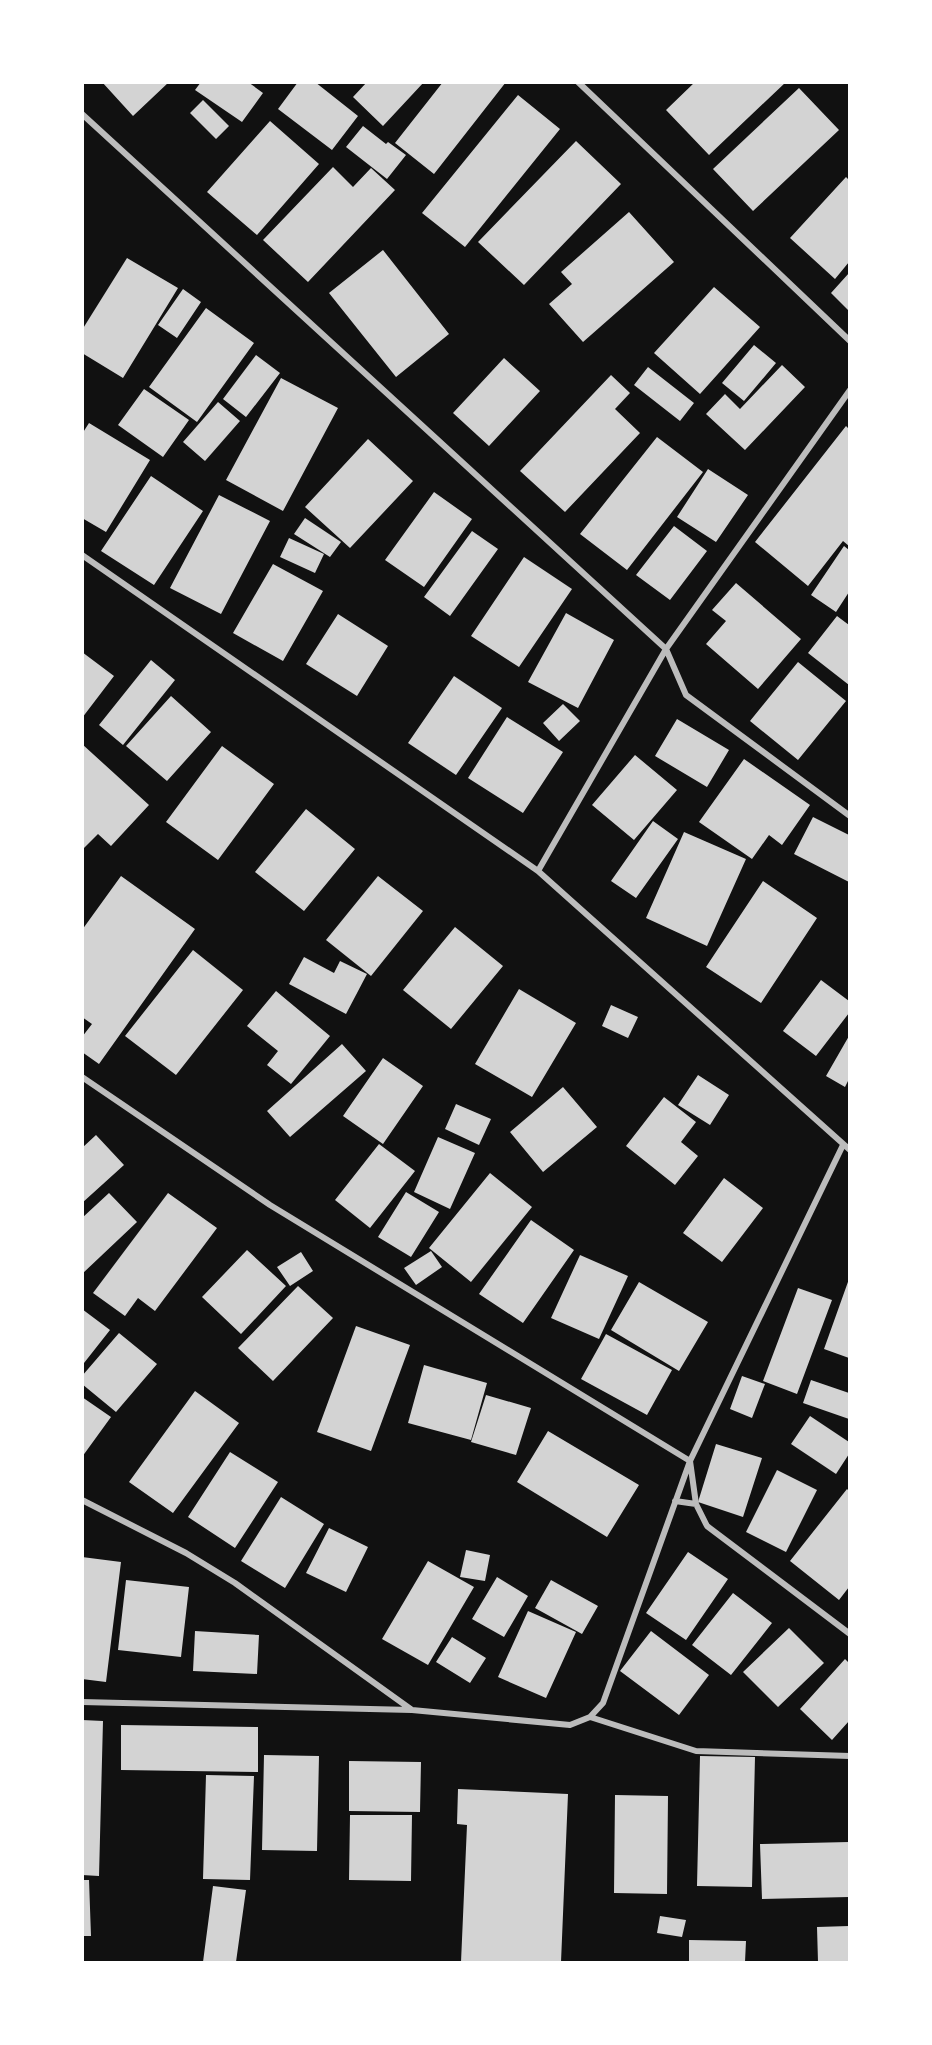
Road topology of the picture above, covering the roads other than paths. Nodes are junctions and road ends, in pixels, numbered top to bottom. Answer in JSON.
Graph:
{"nodes":[{"id":1,"x":578,"y":82,"type":"edge"},
{"id":2,"x":82,"y":114,"type":"edge"},
{"id":3,"x":849,"y":341,"type":"edge"},
{"id":4,"x":849,"y":390,"type":"edge"},
{"id":5,"x":82,"y":555,"type":"edge"},
{"id":6,"x":666,"y":649,"type":"junction"},
{"id":7,"x":849,"y":816,"type":"edge"},
{"id":8,"x":538,"y":871,"type":"junction"},
{"id":9,"x":82,"y":1077,"type":"edge"},
{"id":10,"x":843,"y":1145,"type":"junction"},
{"id":11,"x":849,"y":1150,"type":"edge"},
{"id":12,"x":690,"y":1461,"type":"junction"},
{"id":13,"x":82,"y":1500,"type":"edge"},
{"id":14,"x":675,"y":1501,"type":"junction"},
{"id":15,"x":696,"y":1504,"type":"junction"},
{"id":16,"x":849,"y":1634,"type":"edge"},
{"id":17,"x":82,"y":1702,"type":"edge"},
{"id":18,"x":412,"y":1710,"type":"junction"},
{"id":19,"x":590,"y":1717,"type":"junction"},
{"id":20,"x":849,"y":1755,"type":"edge"}],
"edges":[{"from":1,"to":3,"type":"street"},
{"from":2,"to":6,"type":"street"},
{"from":4,"to":6,"type":"street"},
{"from":5,"to":8,"type":"street"},
{"from":6,"to":7,"type":"street"},
{"from":6,"to":8,"type":"street"},
{"from":8,"to":10,"type":"street"},
{"from":9,"to":12,"type":"street"},
{"from":10,"to":11,"type":"street"},
{"from":10,"to":12,"type":"street"},
{"from":12,"to":14,"type":"street"},
{"from":12,"to":15,"type":"street"},
{"from":13,"to":18,"type":"street"},
{"from":14,"to":15,"type":"street"},
{"from":14,"to":19,"type":"street"},
{"from":15,"to":16,"type":"street"},
{"from":17,"to":18,"type":"street"},
{"from":18,"to":19,"type":"street"},
{"from":19,"to":20,"type":"street"}]}
